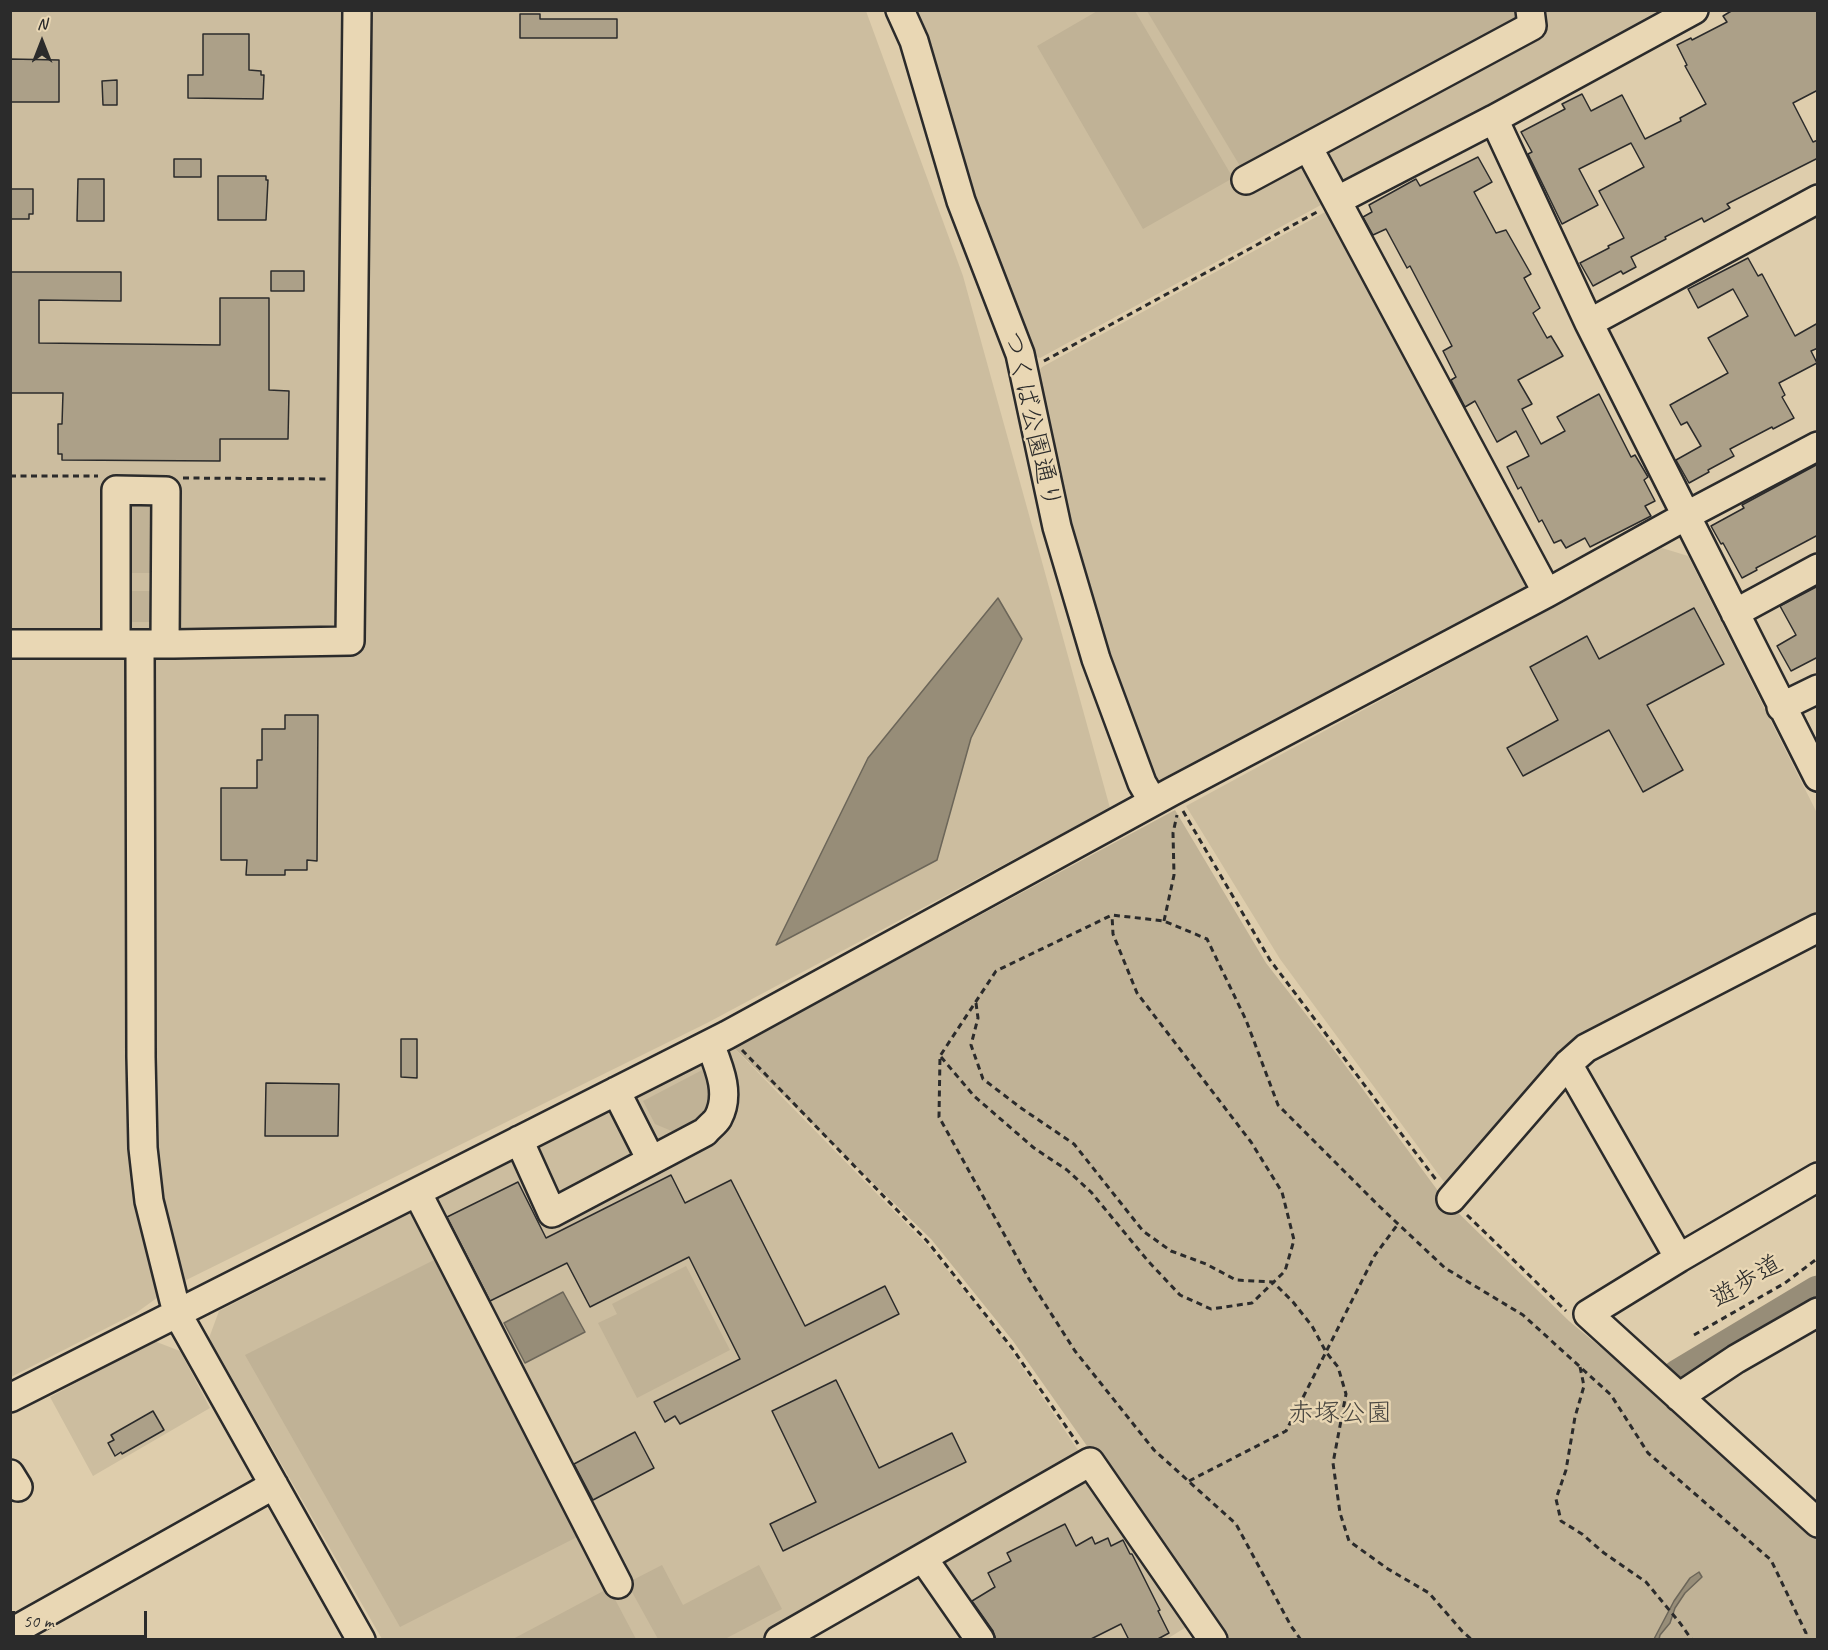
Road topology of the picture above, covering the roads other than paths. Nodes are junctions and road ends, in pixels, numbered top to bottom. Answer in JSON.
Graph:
{"nodes":[{"id":1,"x":357,"y":10,"type":"edge"},
{"id":2,"x":900,"y":10,"type":"edge"},
{"id":3,"x":1530,"y":10,"type":"edge"},
{"id":4,"x":1694,"y":10,"type":"edge"},
{"id":5,"x":1494,"y":119,"type":"junction"},
{"id":6,"x":1308,"y":147,"type":"junction"},
{"id":7,"x":1246,"y":180,"type":"dead end"},
{"id":8,"x":1818,"y":199,"type":"edge"},
{"id":9,"x":1338,"y":200,"type":"junction"},
{"id":10,"x":1589,"y":323,"type":"junction"},
{"id":11,"x":1818,"y":446,"type":"edge"},
{"id":12,"x":1687,"y":516,"type":"junction"},
{"id":13,"x":1818,"y":568,"type":"edge"},
{"id":14,"x":1547,"y":593,"type":"junction"},
{"id":15,"x":1735,"y":613,"type":"junction"},
{"id":16,"x":10,"y":644,"type":"edge"},
{"id":17,"x":140,"y":644,"type":"junction"},
{"id":18,"x":1818,"y":689,"type":"edge"},
{"id":19,"x":1781,"y":707,"type":"junction"},
{"id":20,"x":1818,"y":777,"type":"edge"},
{"id":21,"x":1149,"y":795,"type":"dead end"},
{"id":22,"x":1818,"y":928,"type":"edge"},
{"id":23,"x":722,"y":1043,"type":"junction"},
{"id":24,"x":1568,"y":1064,"type":"junction"},
{"id":25,"x":616,"y":1091,"type":"junction"},
{"id":26,"x":519,"y":1140,"type":"junction"},
{"id":27,"x":651,"y":1160,"type":"junction"},
{"id":28,"x":1818,"y":1177,"type":"edge"},
{"id":29,"x":417,"y":1192,"type":"junction"},
{"id":30,"x":1451,"y":1199,"type":"road end"},
{"id":31,"x":1679,"y":1258,"type":"junction"},
{"id":32,"x":1818,"y":1312,"type":"edge"},
{"id":33,"x":177,"y":1313,"type":"junction"},
{"id":34,"x":1679,"y":1397,"type":"junction"},
{"id":35,"x":10,"y":1398,"type":"edge"},
{"id":36,"x":274,"y":1485,"type":"junction"},
{"id":37,"x":1815,"y":1518,"type":"edge"},
{"id":38,"x":923,"y":1558,"type":"junction"},
{"id":39,"x":618,"y":1584,"type":"dead end"},
{"id":40,"x":10,"y":1633,"type":"edge"},
{"id":41,"x":968,"y":1636,"type":"edge"},
{"id":42,"x":361,"y":1640,"type":"edge"},
{"id":43,"x":779,"y":1640,"type":"edge"},
{"id":44,"x":1213,"y":1640,"type":"edge"}],
"edges":[{"from":1,"to":17,"type":"street"},
{"from":2,"to":21,"type":"street","name":"つくば公園通り"},
{"from":3,"to":6,"type":"street"},
{"from":4,"to":5,"type":"street"},
{"from":5,"to":9,"type":"street"},
{"from":5,"to":10,"type":"street"},
{"from":6,"to":7,"type":"street"},
{"from":6,"to":9,"type":"street"},
{"from":8,"to":10,"type":"street"},
{"from":9,"to":14,"type":"street"},
{"from":10,"to":12,"type":"street"},
{"from":11,"to":12,"type":"street"},
{"from":12,"to":14,"type":"street"},
{"from":12,"to":15,"type":"street"},
{"from":13,"to":15,"type":"street"},
{"from":14,"to":23,"type":"street"},
{"from":15,"to":19,"type":"street"},
{"from":16,"to":17,"type":"street"},
{"from":17,"to":17,"type":"street"},
{"from":17,"to":33,"type":"street"},
{"from":18,"to":19,"type":"street"},
{"from":19,"to":20,"type":"street"},
{"from":22,"to":24,"type":"street"},
{"from":23,"to":25,"type":"street"},
{"from":23,"to":27,"type":"street"},
{"from":24,"to":30,"type":"street"},
{"from":24,"to":31,"type":"street"},
{"from":25,"to":26,"type":"street"},
{"from":25,"to":27,"type":"street"},
{"from":26,"to":27,"type":"street"},
{"from":26,"to":29,"type":"street"},
{"from":28,"to":31,"type":"street"},
{"from":29,"to":33,"type":"street"},
{"from":29,"to":39,"type":"street"},
{"from":31,"to":34,"type":"street"},
{"from":32,"to":34,"type":"street"},
{"from":33,"to":35,"type":"street"},
{"from":33,"to":36,"type":"street"},
{"from":34,"to":37,"type":"street"},
{"from":36,"to":40,"type":"street"},
{"from":36,"to":42,"type":"street"},
{"from":38,"to":41,"type":"street"},
{"from":38,"to":43,"type":"street"},
{"from":38,"to":44,"type":"street"}]}
